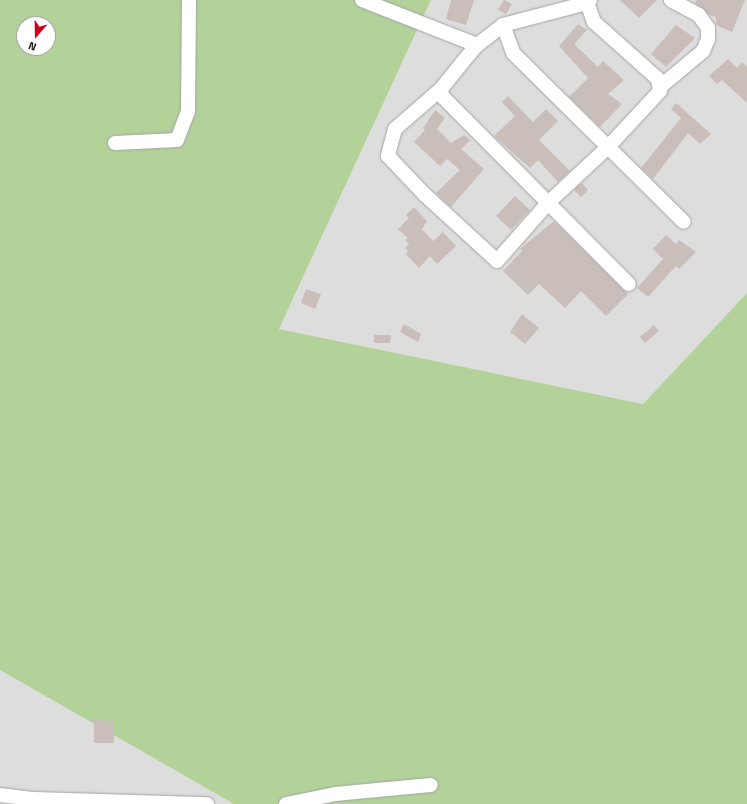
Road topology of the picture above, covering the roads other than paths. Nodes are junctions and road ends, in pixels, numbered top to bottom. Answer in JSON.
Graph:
{"nodes":[{"id":1,"x":189,"y":0,"type":"edge"},
{"id":2,"x":362,"y":0,"type":"edge"},
{"id":3,"x":671,"y":0,"type":"edge"},
{"id":4,"x":588,"y":2,"type":"edge"},
{"id":5,"x":503,"y":25,"type":"junction"},
{"id":6,"x":477,"y":45,"type":"junction"},
{"id":7,"x":661,"y":86,"type":"junction"},
{"id":8,"x":441,"y":89,"type":"junction"},
{"id":9,"x":115,"y":144,"type":"dead end"},
{"id":10,"x":608,"y":146,"type":"junction"},
{"id":11,"x":550,"y":202,"type":"junction"},
{"id":12,"x":684,"y":222,"type":"dead end"},
{"id":13,"x":629,"y":284,"type":"dead end"},
{"id":14,"x":431,"y":786,"type":"dead end"},
{"id":15,"x":0,"y":795,"type":"edge"},
{"id":16,"x":207,"y":804,"type":"edge"},
{"id":17,"x":286,"y":804,"type":"edge"}],
"edges":[{"from":1,"to":9,"type":"street"},
{"from":2,"to":6,"type":"street"},
{"from":3,"to":7,"type":"street"},
{"from":4,"to":5,"type":"street"},
{"from":4,"to":7,"type":"street"},
{"from":5,"to":6,"type":"street"},
{"from":5,"to":10,"type":"street"},
{"from":6,"to":8,"type":"street"},
{"from":7,"to":10,"type":"street"},
{"from":8,"to":11,"type":"street"},
{"from":8,"to":11,"type":"street"},
{"from":10,"to":11,"type":"street"},
{"from":10,"to":12,"type":"street"},
{"from":11,"to":13,"type":"street"},
{"from":14,"to":17,"type":"street"},
{"from":15,"to":16,"type":"street"}]}
